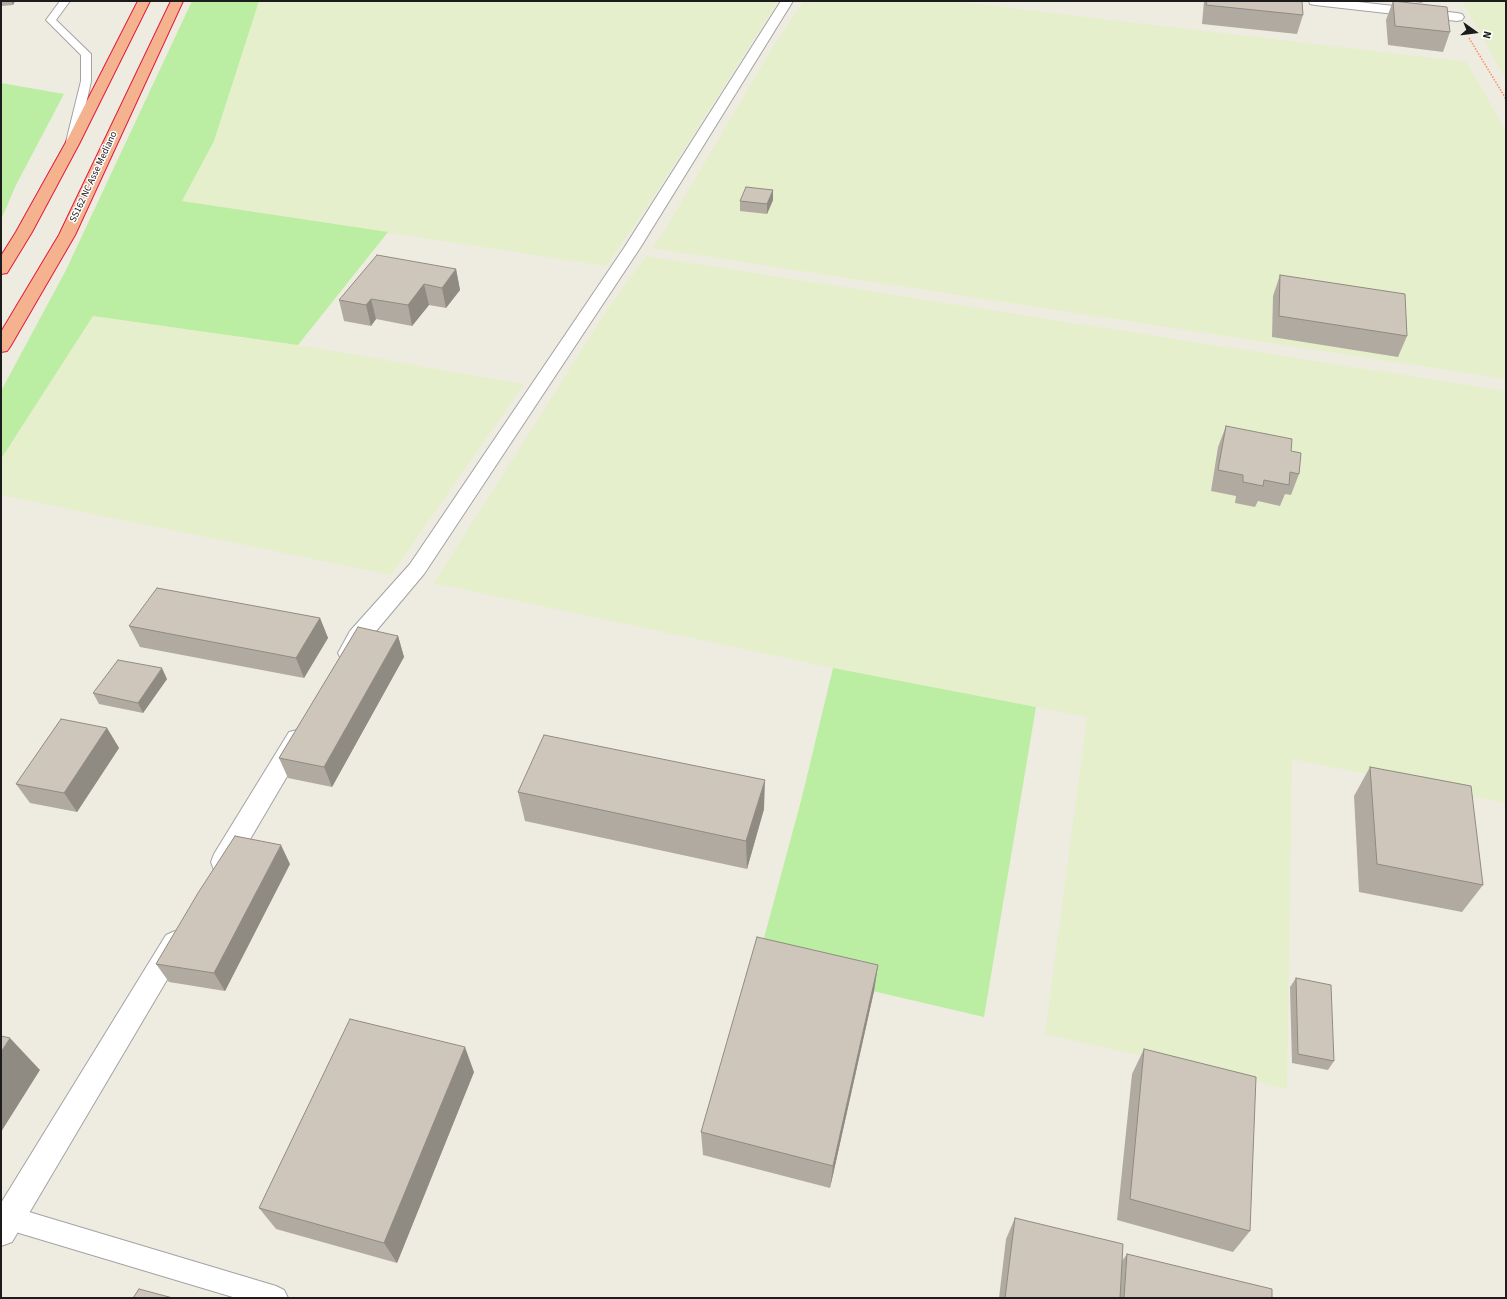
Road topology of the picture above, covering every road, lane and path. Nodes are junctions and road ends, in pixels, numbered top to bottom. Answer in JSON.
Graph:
{"nodes":[{"id":1,"x":65,"y":1,"type":"edge"},
{"id":2,"x":144,"y":1,"type":"edge"},
{"id":3,"x":177,"y":1,"type":"edge"},
{"id":4,"x":787,"y":1,"type":"edge"},
{"id":5,"x":1315,"y":1,"type":"edge"},
{"id":6,"x":1449,"y":1,"type":"edge"},
{"id":7,"x":1458,"y":20,"type":"junction"},
{"id":8,"x":1506,"y":99,"type":"edge"},
{"id":9,"x":72,"y":144,"type":"junction"},
{"id":10,"x":1,"y":269,"type":"edge"},
{"id":11,"x":1,"y":347,"type":"edge"},
{"id":12,"x":338,"y":671,"type":"edge"},
{"id":13,"x":309,"y":719,"type":"edge"},
{"id":14,"x":214,"y":876,"type":"edge"},
{"id":15,"x":186,"y":924,"type":"edge"},
{"id":16,"x":5,"y":1225,"type":"edge"},
{"id":17,"x":276,"y":1298,"type":"edge"}],
"edges":[{"from":1,"to":9,"type":"lane"},
{"from":2,"to":9,"type":"highway"},
{"from":3,"to":11,"type":"highway","name":"SS162 NC Asse Mediano"},
{"from":4,"to":12,"type":"street"},
{"from":5,"to":7,"type":"street"},
{"from":6,"to":7,"type":"street"},
{"from":7,"to":8,"type":"path"},
{"from":9,"to":10,"type":"highway"},
{"from":13,"to":14,"type":"street"},
{"from":15,"to":16,"type":"street"},
{"from":16,"to":17,"type":"lane"}]}
